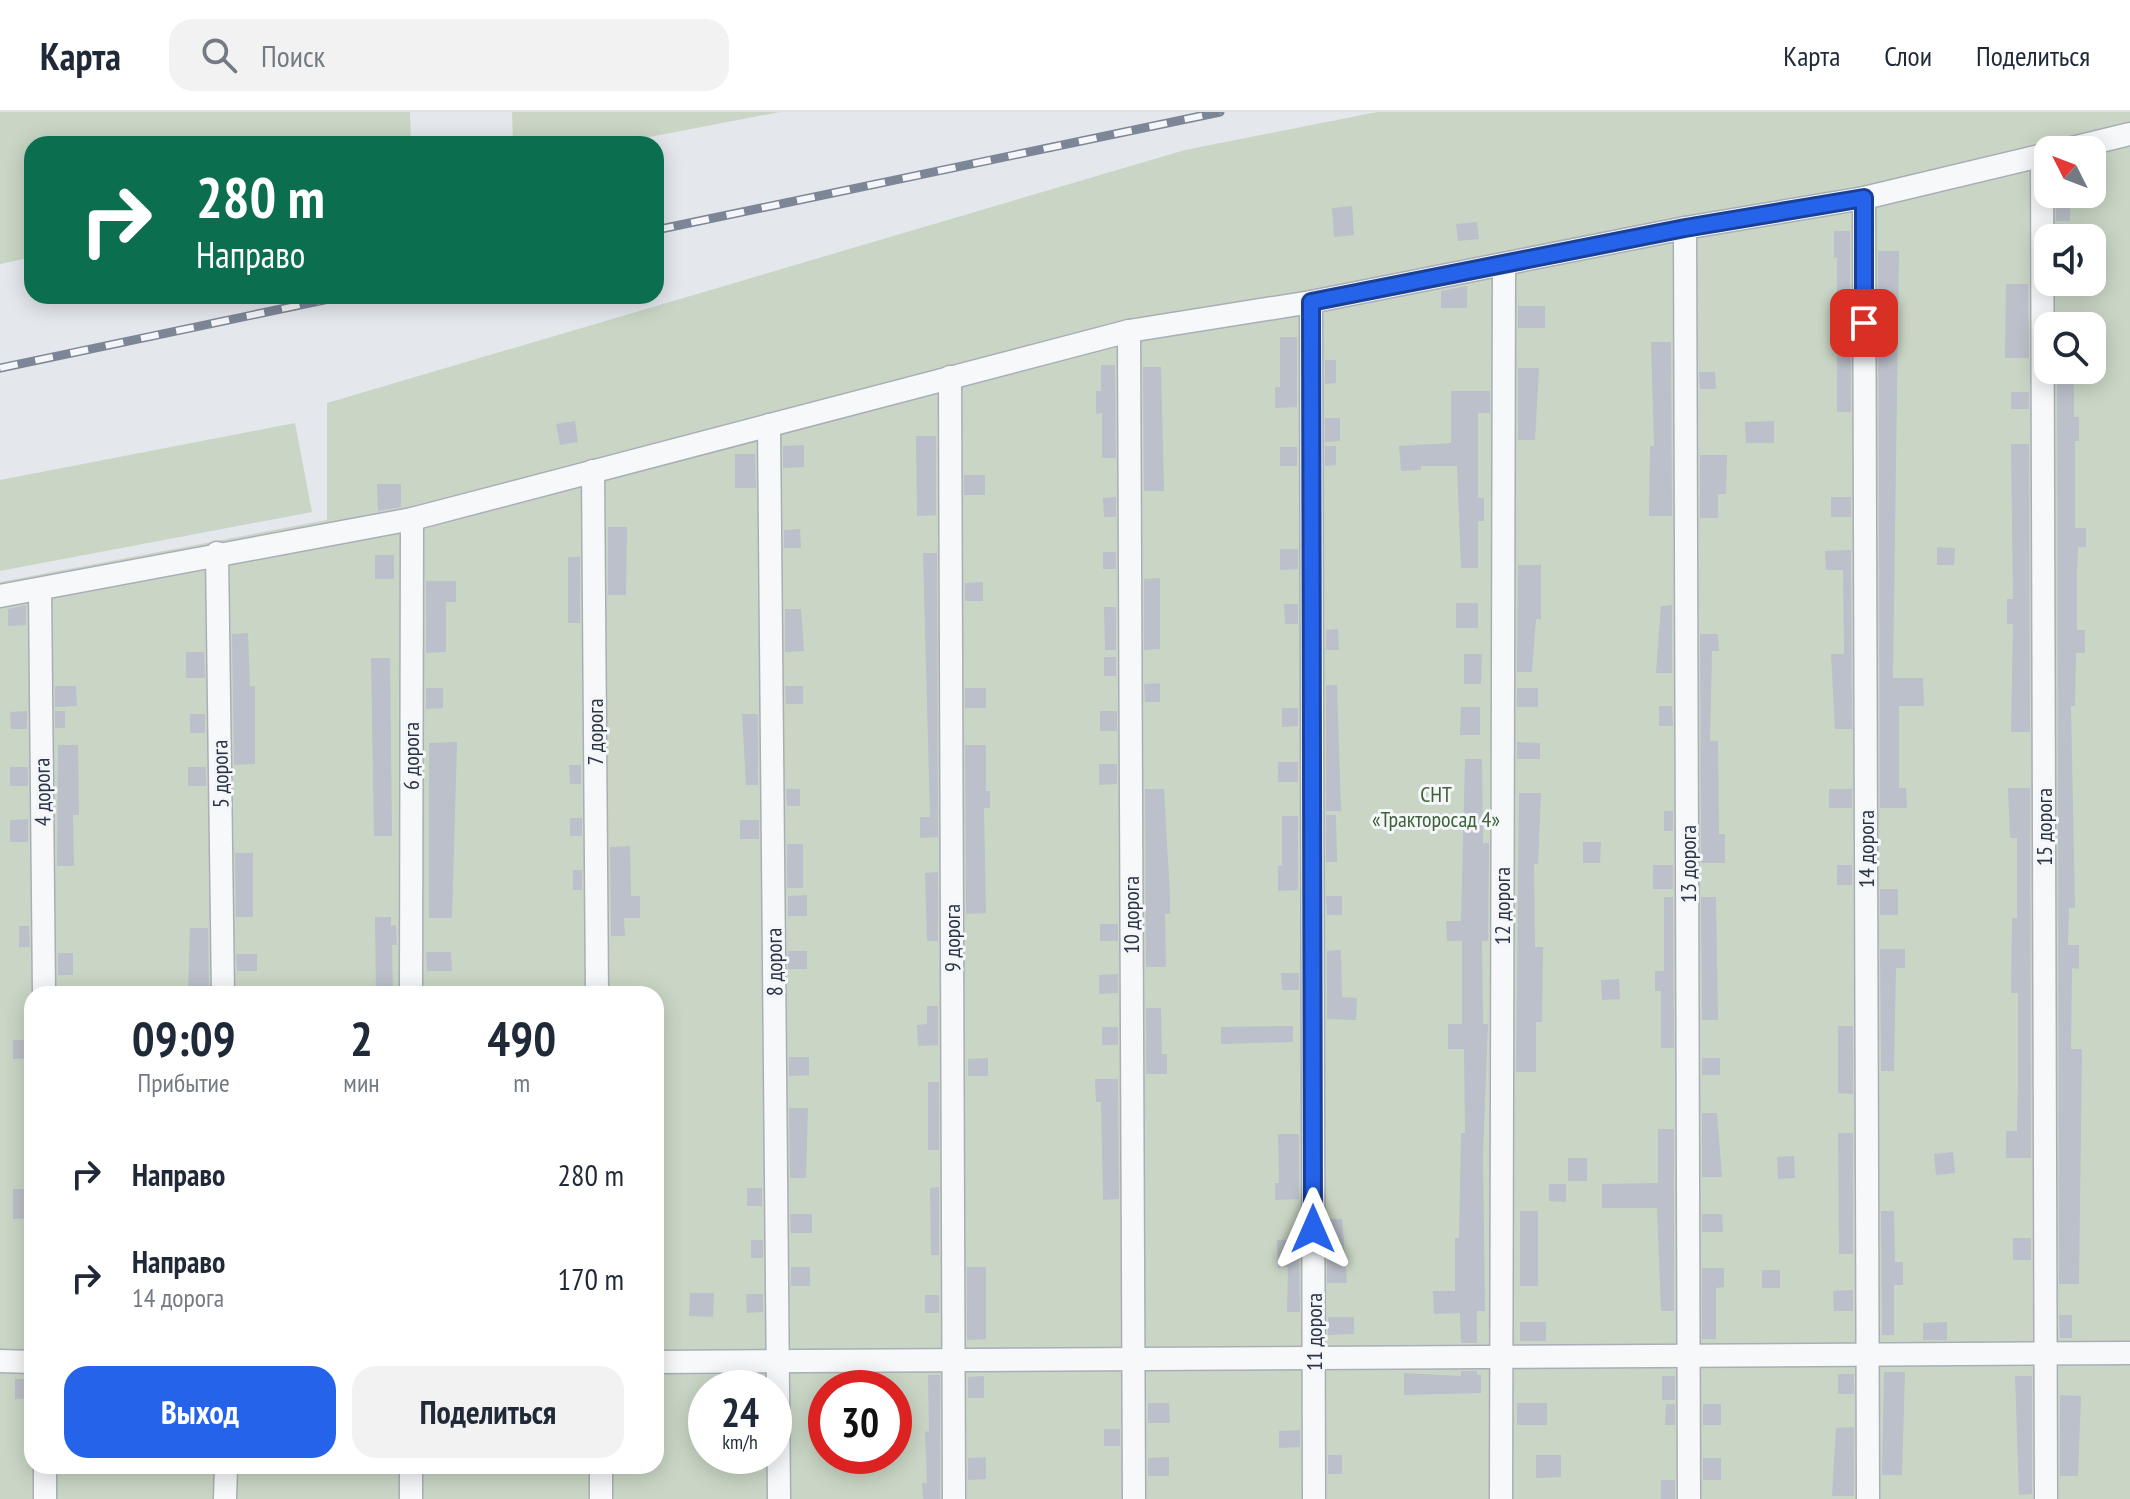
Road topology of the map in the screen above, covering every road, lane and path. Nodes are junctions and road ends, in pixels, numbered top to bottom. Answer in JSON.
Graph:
{"nodes":[{"id":1,"x":2130,"y":134,"type":"edge"},
{"id":2,"x":2106,"y":140,"type":"edge"},
{"id":3,"x":2034,"y":157,"type":"edge"},
{"id":4,"x":1864,"y":198,"type":"junction"},
{"id":5,"x":2051,"y":208,"type":"edge"},
{"id":6,"x":1685,"y":228,"type":"junction"},
{"id":7,"x":1504,"y":265,"type":"junction"},
{"id":8,"x":1311,"y":302,"type":"junction"},
{"id":9,"x":1129,"y":331,"type":"junction"},
{"id":10,"x":950,"y":377,"type":"junction"},
{"id":11,"x":769,"y":425,"type":"junction"},
{"id":12,"x":593,"y":471,"type":"junction"},
{"id":13,"x":412,"y":519,"type":"junction"},
{"id":14,"x":217,"y":553,"type":"junction"},
{"id":15,"x":40,"y":590,"type":"junction"},
{"id":16,"x":0,"y":596,"type":"edge"},
{"id":17,"x":44,"y":986,"type":"edge"},
{"id":18,"x":223,"y":986,"type":"edge"},
{"id":19,"x":411,"y":986,"type":"edge"},
{"id":20,"x":597,"y":986,"type":"edge"},
{"id":21,"x":2130,"y":1353,"type":"edge"},
{"id":22,"x":1868,"y":1354,"type":"junction"},
{"id":23,"x":2046,"y":1354,"type":"junction"},
{"id":24,"x":1133,"y":1357,"type":"junction"},
{"id":25,"x":1314,"y":1357,"type":"junction"},
{"id":26,"x":1501,"y":1357,"type":"junction"},
{"id":27,"x":1690,"y":1357,"type":"junction"},
{"id":28,"x":778,"y":1360,"type":"junction"},
{"id":29,"x":954,"y":1360,"type":"junction"},
{"id":30,"x":0,"y":1361,"type":"edge"},
{"id":31,"x":24,"y":1362,"type":"edge"},
{"id":32,"x":664,"y":1362,"type":"edge"},
{"id":33,"x":45,"y":1474,"type":"edge"},
{"id":34,"x":226,"y":1474,"type":"edge"},
{"id":35,"x":411,"y":1474,"type":"edge"},
{"id":36,"x":601,"y":1474,"type":"edge"},
{"id":37,"x":45,"y":1499,"type":"edge"},
{"id":38,"x":225,"y":1499,"type":"edge"},
{"id":39,"x":411,"y":1499,"type":"edge"},
{"id":40,"x":601,"y":1499,"type":"edge"},
{"id":41,"x":779,"y":1499,"type":"edge"},
{"id":42,"x":954,"y":1499,"type":"edge"},
{"id":43,"x":1134,"y":1499,"type":"edge"},
{"id":44,"x":1314,"y":1499,"type":"edge"},
{"id":45,"x":1501,"y":1499,"type":"edge"},
{"id":46,"x":1689,"y":1499,"type":"edge"},
{"id":47,"x":1868,"y":1499,"type":"edge"},
{"id":48,"x":2046,"y":1499,"type":"edge"}],
"edges":[{"from":1,"to":2,"type":"street"},
{"from":3,"to":4,"type":"street"},
{"from":4,"to":6,"type":"street"},
{"from":4,"to":22,"type":"street","name":"14 дорога"},
{"from":5,"to":23,"type":"street","name":"15 дорога"},
{"from":6,"to":7,"type":"street"},
{"from":6,"to":27,"type":"street","name":"13 дорога"},
{"from":7,"to":8,"type":"street"},
{"from":7,"to":26,"type":"street","name":"12 дорога"},
{"from":8,"to":9,"type":"street"},
{"from":8,"to":25,"type":"street","name":"11 дорога"},
{"from":9,"to":10,"type":"street"},
{"from":9,"to":24,"type":"street","name":"10 дорога"},
{"from":10,"to":11,"type":"street"},
{"from":10,"to":29,"type":"street","name":"9 дорога"},
{"from":11,"to":12,"type":"street"},
{"from":11,"to":28,"type":"street","name":"8 дорога"},
{"from":12,"to":13,"type":"street"},
{"from":12,"to":20,"type":"street","name":"7 дорога"},
{"from":13,"to":14,"type":"street"},
{"from":13,"to":19,"type":"street","name":"6 дорога"},
{"from":14,"to":15,"type":"street"},
{"from":14,"to":18,"type":"street","name":"5 дорога"},
{"from":15,"to":16,"type":"street"},
{"from":15,"to":17,"type":"street","name":"4 дорога"},
{"from":21,"to":23,"type":"street"},
{"from":22,"to":23,"type":"street"},
{"from":22,"to":27,"type":"street"},
{"from":22,"to":47,"type":"street","name":"14 дорога"},
{"from":23,"to":48,"type":"street","name":"15 дорога"},
{"from":24,"to":25,"type":"street"},
{"from":24,"to":29,"type":"street"},
{"from":24,"to":43,"type":"street","name":"10 дорога"},
{"from":25,"to":26,"type":"street"},
{"from":25,"to":44,"type":"street","name":"11 дорога"},
{"from":26,"to":27,"type":"street"},
{"from":26,"to":45,"type":"street","name":"12 дорога"},
{"from":27,"to":46,"type":"street","name":"13 дорога"},
{"from":28,"to":29,"type":"street"},
{"from":28,"to":32,"type":"street"},
{"from":28,"to":41,"type":"street","name":"8 дорога"},
{"from":29,"to":42,"type":"street","name":"9 дорога"},
{"from":30,"to":31,"type":"street"},
{"from":33,"to":37,"type":"street"},
{"from":34,"to":38,"type":"street"},
{"from":35,"to":39,"type":"street"},
{"from":36,"to":40,"type":"street"}]}
